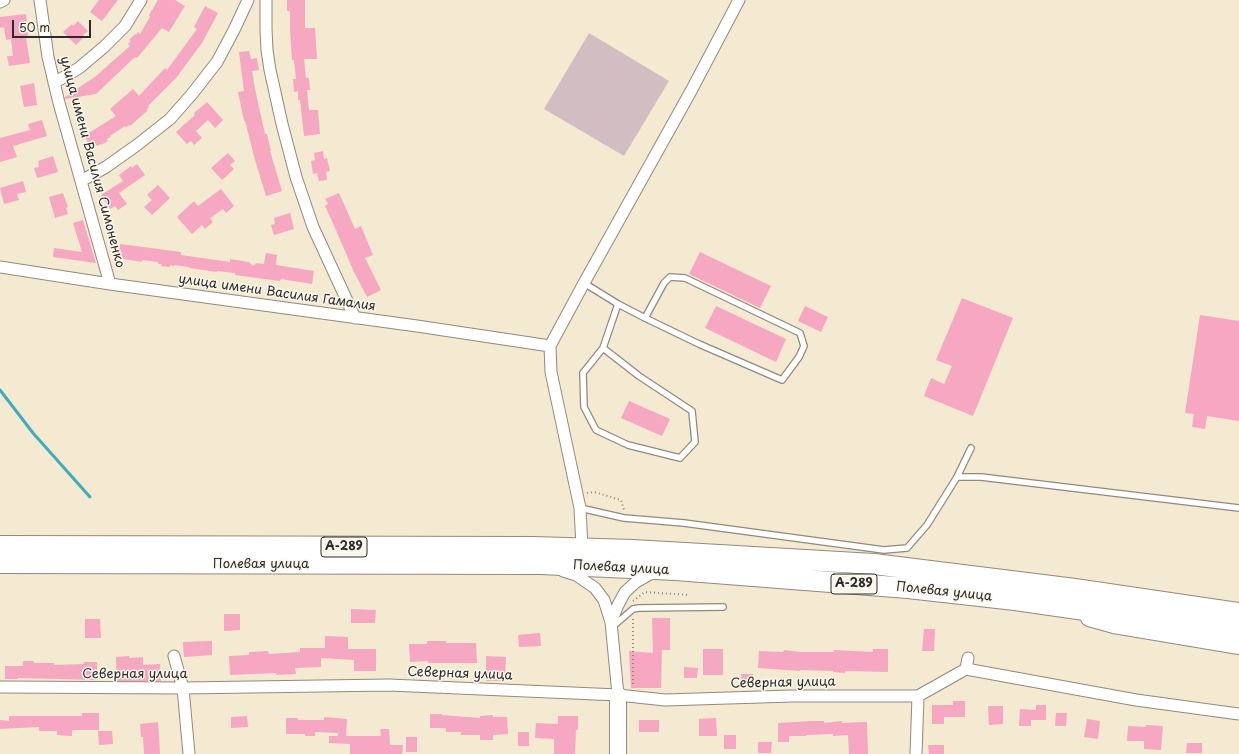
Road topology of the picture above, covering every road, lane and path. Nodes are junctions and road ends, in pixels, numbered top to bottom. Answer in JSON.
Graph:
{"nodes":[{"id":1,"x":4,"y":0,"type":"edge"},
{"id":2,"x":40,"y":0,"type":"edge"},
{"id":3,"x":141,"y":0,"type":"edge"},
{"id":4,"x":248,"y":0,"type":"edge"},
{"id":5,"x":266,"y":0,"type":"edge"},
{"id":6,"x":739,"y":0,"type":"edge"},
{"id":7,"x":0,"y":2,"type":"edge"},
{"id":8,"x":54,"y":83,"type":"junction"},
{"id":9,"x":81,"y":181,"type":"junction"},
{"id":10,"x":0,"y":267,"type":"edge"},
{"id":11,"x":584,"y":283,"type":"junction"},
{"id":12,"x":110,"y":284,"type":"junction"},
{"id":13,"x":618,"y":304,"type":"junction"},
{"id":14,"x":355,"y":318,"type":"junction"},
{"id":15,"x":645,"y":318,"type":"junction"},
{"id":16,"x":550,"y":346,"type":"junction"},
{"id":17,"x":604,"y":348,"type":"junction"},
{"id":18,"x":971,"y":448,"type":"dead end"},
{"id":19,"x":957,"y":477,"type":"junction"},
{"id":20,"x":577,"y":494,"type":"junction"},
{"id":21,"x":580,"y":508,"type":"junction"},
{"id":22,"x":1239,"y":508,"type":"edge"},
{"id":23,"x":624,"y":518,"type":"junction"},
{"id":24,"x":0,"y":546,"type":"edge"},
{"id":25,"x":582,"y":548,"type":"junction"},
{"id":26,"x":0,"y":562,"type":"edge"},
{"id":27,"x":541,"y":564,"type":"junction"},
{"id":28,"x":676,"y":570,"type":"junction"},
{"id":29,"x":690,"y":594,"type":"dead end"},
{"id":30,"x":1032,"y":602,"type":"junction"},
{"id":31,"x":723,"y":607,"type":"dead end"},
{"id":32,"x":633,"y":609,"type":"junction"},
{"id":33,"x":1239,"y":613,"type":"edge"},
{"id":34,"x":611,"y":625,"type":"junction"},
{"id":35,"x":1239,"y":632,"type":"edge"},
{"id":36,"x":1239,"y":646,"type":"edge"},
{"id":37,"x":174,"y":656,"type":"dead end"},
{"id":38,"x":0,"y":688,"type":"edge"},
{"id":39,"x":183,"y":688,"type":"junction"},
{"id":40,"x":626,"y":696,"type":"junction"},
{"id":41,"x":918,"y":696,"type":"junction"},
{"id":42,"x":1239,"y":714,"type":"edge"},
{"id":43,"x":188,"y":754,"type":"edge"},
{"id":44,"x":618,"y":754,"type":"edge"},
{"id":45,"x":916,"y":754,"type":"edge"}],
"edges":[{"from":1,"to":7,"type":"street"},
{"from":2,"to":8,"type":"street","name":"улица имени Василия Симоненко"},
{"from":3,"to":8,"type":"street"},
{"from":4,"to":9,"type":"street"},
{"from":5,"to":14,"type":"street"},
{"from":6,"to":11,"type":"street"},
{"from":8,"to":9,"type":"street","name":"улица имени Василия Симоненко"},
{"from":9,"to":12,"type":"street","name":"улица имени Василия Симоненко"},
{"from":10,"to":12,"type":"street","name":"улица имени Василия Гамалия"},
{"from":11,"to":13,"type":"lane"},
{"from":11,"to":16,"type":"street"},
{"from":12,"to":14,"type":"street","name":"улица имени Василия Гамалия"},
{"from":13,"to":15,"type":"lane"},
{"from":13,"to":17,"type":"lane"},
{"from":14,"to":16,"type":"street","name":"улица имени Василия Гамалия"},
{"from":15,"to":15,"type":"lane"},
{"from":16,"to":20,"type":"street"},
{"from":17,"to":17,"type":"lane"},
{"from":18,"to":19,"type":"lane"},
{"from":19,"to":22,"type":"lane"},
{"from":19,"to":23,"type":"lane"},
{"from":20,"to":21,"type":"street"},
{"from":20,"to":23,"type":"path"},
{"from":21,"to":23,"type":"lane"},
{"from":21,"to":25,"type":"street"},
{"from":24,"to":25,"type":"highway","name":"Полевая улица","number":"А-289"},
{"from":25,"to":33,"type":"highway","name":"Полевая улица","number":"А-289"},
{"from":26,"to":27,"type":"highway","name":"Полевая улица","number":"А-289"},
{"from":27,"to":28,"type":"highway","name":"Полевая улица","number":"А-289"},
{"from":27,"to":34,"type":"street","number":"А-289"},
{"from":28,"to":30,"type":"highway","name":"Полевая улица","number":"А-289"},
{"from":28,"to":34,"type":"street","number":"А-289"},
{"from":29,"to":32,"type":"path"},
{"from":30,"to":35,"type":"highway","name":"Полевая улица","number":"А-289"},
{"from":30,"to":36,"type":"main road"},
{"from":31,"to":32,"type":"lane"},
{"from":32,"to":34,"type":"lane"},
{"from":32,"to":40,"type":"path"},
{"from":34,"to":40,"type":"street"},
{"from":37,"to":39,"type":"street"},
{"from":38,"to":39,"type":"street","name":"Северная улица"},
{"from":39,"to":40,"type":"street","name":"Северная улица"},
{"from":39,"to":43,"type":"street"},
{"from":40,"to":41,"type":"street","name":"Северная улица"},
{"from":40,"to":44,"type":"main road"},
{"from":41,"to":42,"type":"street"},
{"from":41,"to":45,"type":"street"}]}
